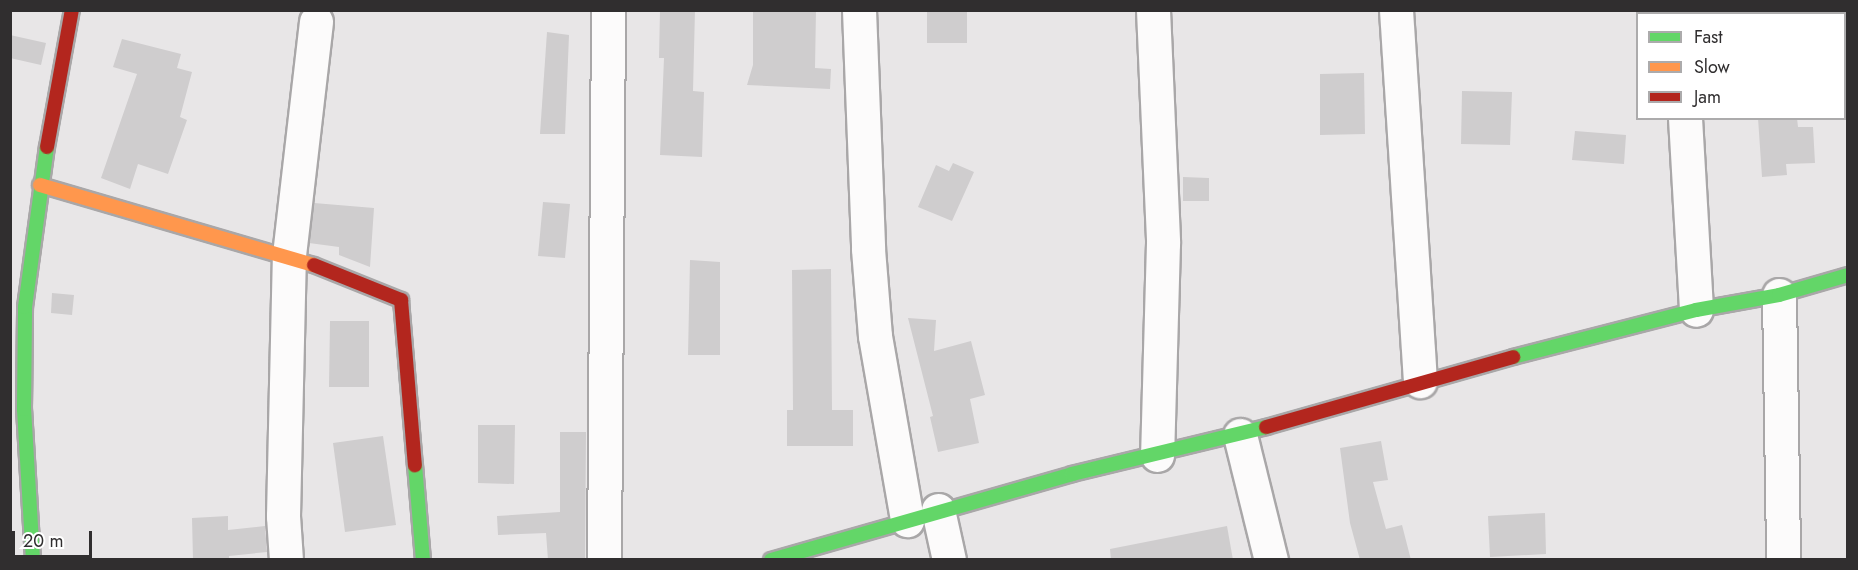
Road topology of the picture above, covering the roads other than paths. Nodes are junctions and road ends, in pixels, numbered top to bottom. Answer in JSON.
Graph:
{"nodes":[{"id":1,"x":72,"y":10,"type":"edge"},
{"id":2,"x":608,"y":10,"type":"edge"},
{"id":3,"x":859,"y":10,"type":"edge"},
{"id":4,"x":1153,"y":10,"type":"edge"},
{"id":5,"x":1396,"y":10,"type":"edge"},
{"id":6,"x":316,"y":22,"type":"dead end"},
{"id":7,"x":1685,"y":120,"type":"edge"},
{"id":8,"x":40,"y":185,"type":"junction"},
{"id":9,"x":289,"y":255,"type":"junction"},
{"id":10,"x":1848,"y":275,"type":"edge"},
{"id":11,"x":1779,"y":295,"type":"junction"},
{"id":12,"x":1696,"y":310,"type":"junction"},
{"id":13,"x":1420,"y":381,"type":"junction"},
{"id":14,"x":1240,"y":435,"type":"junction"},
{"id":15,"x":1156,"y":455,"type":"junction"},
{"id":16,"x":938,"y":510,"type":"junction"},
{"id":17,"x":907,"y":520,"type":"junction"},
{"id":18,"x":33,"y":560,"type":"edge"},
{"id":19,"x":286,"y":560,"type":"edge"},
{"id":20,"x":423,"y":560,"type":"edge"},
{"id":21,"x":604,"y":560,"type":"edge"},
{"id":22,"x":771,"y":560,"type":"edge"},
{"id":23,"x":949,"y":560,"type":"edge"},
{"id":24,"x":1271,"y":560,"type":"edge"},
{"id":25,"x":1783,"y":560,"type":"edge"}],
"edges":[{"from":1,"to":8,"type":"street"},
{"from":2,"to":21,"type":"street"},
{"from":3,"to":17,"type":"street"},
{"from":4,"to":15,"type":"street"},
{"from":5,"to":13,"type":"street"},
{"from":6,"to":9,"type":"street"},
{"from":7,"to":12,"type":"street"},
{"from":8,"to":9,"type":"street"},
{"from":8,"to":18,"type":"street"},
{"from":9,"to":19,"type":"street"},
{"from":9,"to":20,"type":"street"},
{"from":10,"to":11,"type":"street"},
{"from":11,"to":12,"type":"street"},
{"from":11,"to":25,"type":"street"},
{"from":12,"to":13,"type":"street"},
{"from":13,"to":14,"type":"street"},
{"from":14,"to":15,"type":"street"},
{"from":14,"to":24,"type":"street"},
{"from":15,"to":16,"type":"street"},
{"from":16,"to":17,"type":"street"},
{"from":16,"to":23,"type":"street"},
{"from":17,"to":22,"type":"street"}]}
